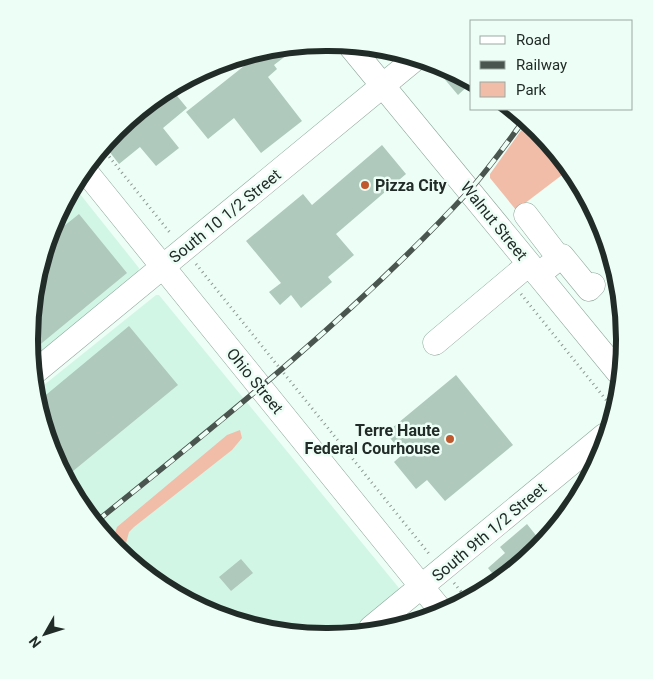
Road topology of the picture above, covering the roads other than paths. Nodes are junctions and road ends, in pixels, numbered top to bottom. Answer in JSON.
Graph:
{"nodes":[{"id":1,"x":355,"y":52,"type":"edge"},
{"id":2,"x":410,"y":63,"type":"edge"},
{"id":3,"x":383,"y":86,"type":"junction"},
{"id":4,"x":89,"y":175,"type":"edge"},
{"id":5,"x":526,"y":215,"type":"dead end"},
{"id":6,"x":562,"y":256,"type":"dead end"},
{"id":7,"x":163,"y":267,"type":"junction"},
{"id":8,"x":533,"y":269,"type":"junction"},
{"id":9,"x":593,"y":285,"type":"dead end"},
{"id":10,"x":435,"y":343,"type":"dead end"},
{"id":11,"x":614,"y":367,"type":"edge"},
{"id":12,"x":39,"y":369,"type":"edge"},
{"id":13,"x":597,"y":442,"type":"edge"},
{"id":14,"x":422,"y":587,"type":"junction"},
{"id":15,"x":438,"y":607,"type":"edge"},
{"id":16,"x":376,"y":624,"type":"edge"}],
"edges":[{"from":1,"to":3,"type":"street","name":"Walnut Street"},
{"from":2,"to":3,"type":"street","name":"South 10 1/2 Street"},
{"from":3,"to":7,"type":"street","name":"South 10 1/2 Street"},
{"from":3,"to":8,"type":"street","name":"Walnut Street"},
{"from":4,"to":7,"type":"street","name":"Ohio Street"},
{"from":5,"to":8,"type":"street"},
{"from":6,"to":9,"type":"street"},
{"from":7,"to":12,"type":"street","name":"South 10 1/2 Street"},
{"from":7,"to":14,"type":"street","name":"Ohio Street"},
{"from":8,"to":10,"type":"street"},
{"from":8,"to":11,"type":"street","name":"Walnut Street"},
{"from":13,"to":14,"type":"street","name":"South 9th 1/2 Street"},
{"from":14,"to":15,"type":"street","name":"Ohio Street"},
{"from":14,"to":16,"type":"street","name":"South 9th 1/2 Street"}]}
